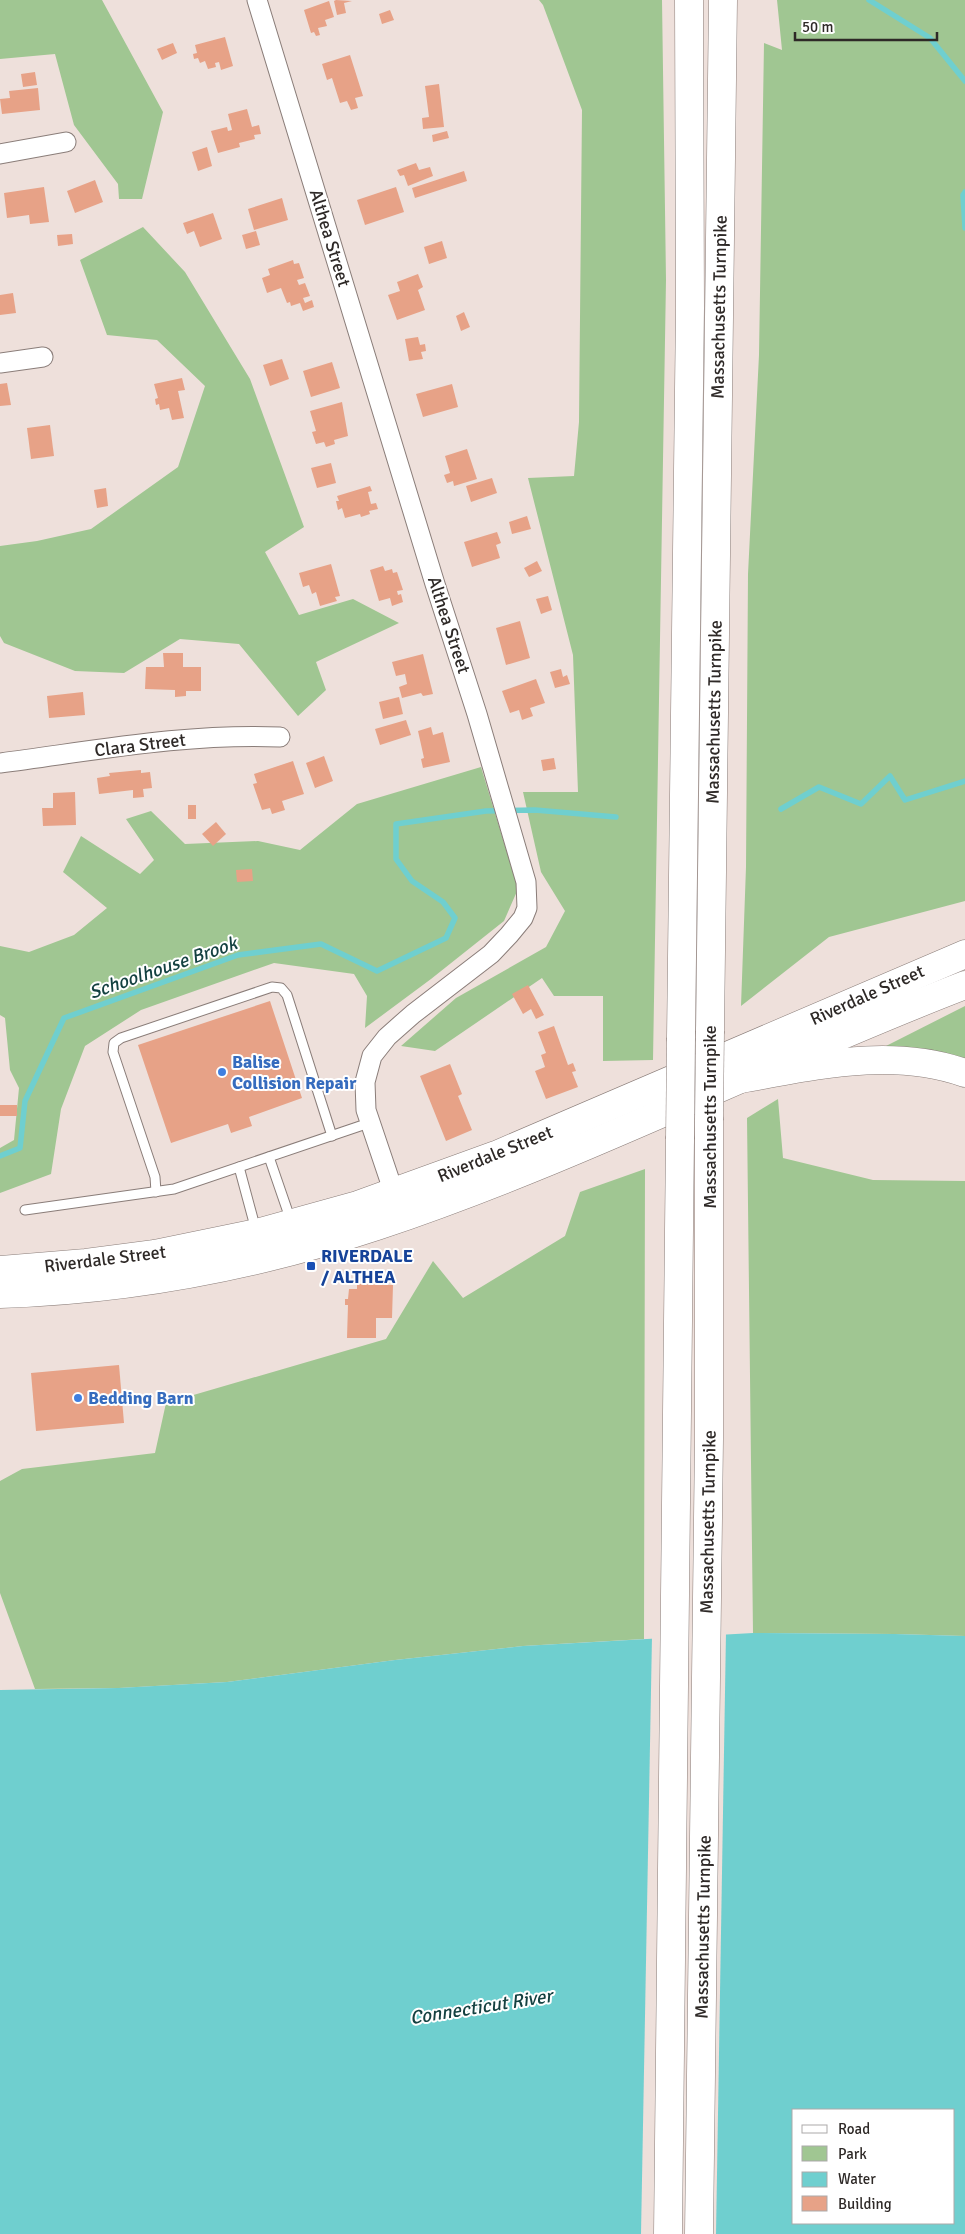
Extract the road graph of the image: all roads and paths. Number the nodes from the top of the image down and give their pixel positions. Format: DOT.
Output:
graph roads {
  1 [pos="257,0"];
  2 [pos="689,0"];
  3 [pos="723,0"];
  4 [pos="739,0"];
  5 [pos="722,67"];
  6 [pos="66,142"];
  7 [pos="0,154"];
  8 [pos="43,357"];
  9 [pos="0,363"];
  10 [pos="280,737"];
  11 [pos="0,764"];
  12 [pos="965,954"];
  13 [pos="965,985"];
  14 [pos="965,1073"];
  15 [pos="740,1079"];
  16 [pos="369,1123"];
  17 [pos="332,1136"];
  18 [pos="269,1157"];
  19 [pos="239,1167"];
  20 [pos="156,1192"];
  21 [pos="398,1205"];
  22 [pos="25,1210"];
  23 [pos="292,1224"];
  24 [pos="257,1233"];
  25 [pos="0,1270"];
  26 [pos="0,1294"];
  27 [pos="668,2234"];
  28 [pos="699,2234"];
  1 -- 16 [label="street, Althea Street"];
  2 -- 27 [label="main road, Massachusetts Turnpike, bridge"];
  3 -- 5 [label="main road, Massachusetts Turnpike"];
  4 -- 5 [label="main road"];
  5 -- 28 [label="main road, Massachusetts Turnpike, bridge"];
  6 -- 7 [label="street"];
  8 -- 9 [label="street"];
  10 -- 11 [label="street, Clara Street"];
  12 -- 21 [label="main road, Riverdale Street"];
  13 -- 15 [label="main road, Riverdale Street"];
  14 -- 15 [label="main road"];
  15 -- 21 [label="main road, Riverdale Street"];
  16 -- 17 [label="lane"];
  16 -- 21 [label="street, Althea Street"];
  17 -- 18 [label="lane"];
  17 -- 20 [label="lane"];
  18 -- 19 [label="lane"];
  18 -- 23 [label="lane"];
  19 -- 20 [label="lane"];
  19 -- 24 [label="lane"];
  20 -- 22 [label="lane"];
  21 -- 23 [label="main road, Riverdale Street"];
  21 -- 26 [label="main road, Riverdale Street"];
  23 -- 24 [label="main road, Riverdale Street"];
  24 -- 25 [label="main road, Riverdale Street"];
}
